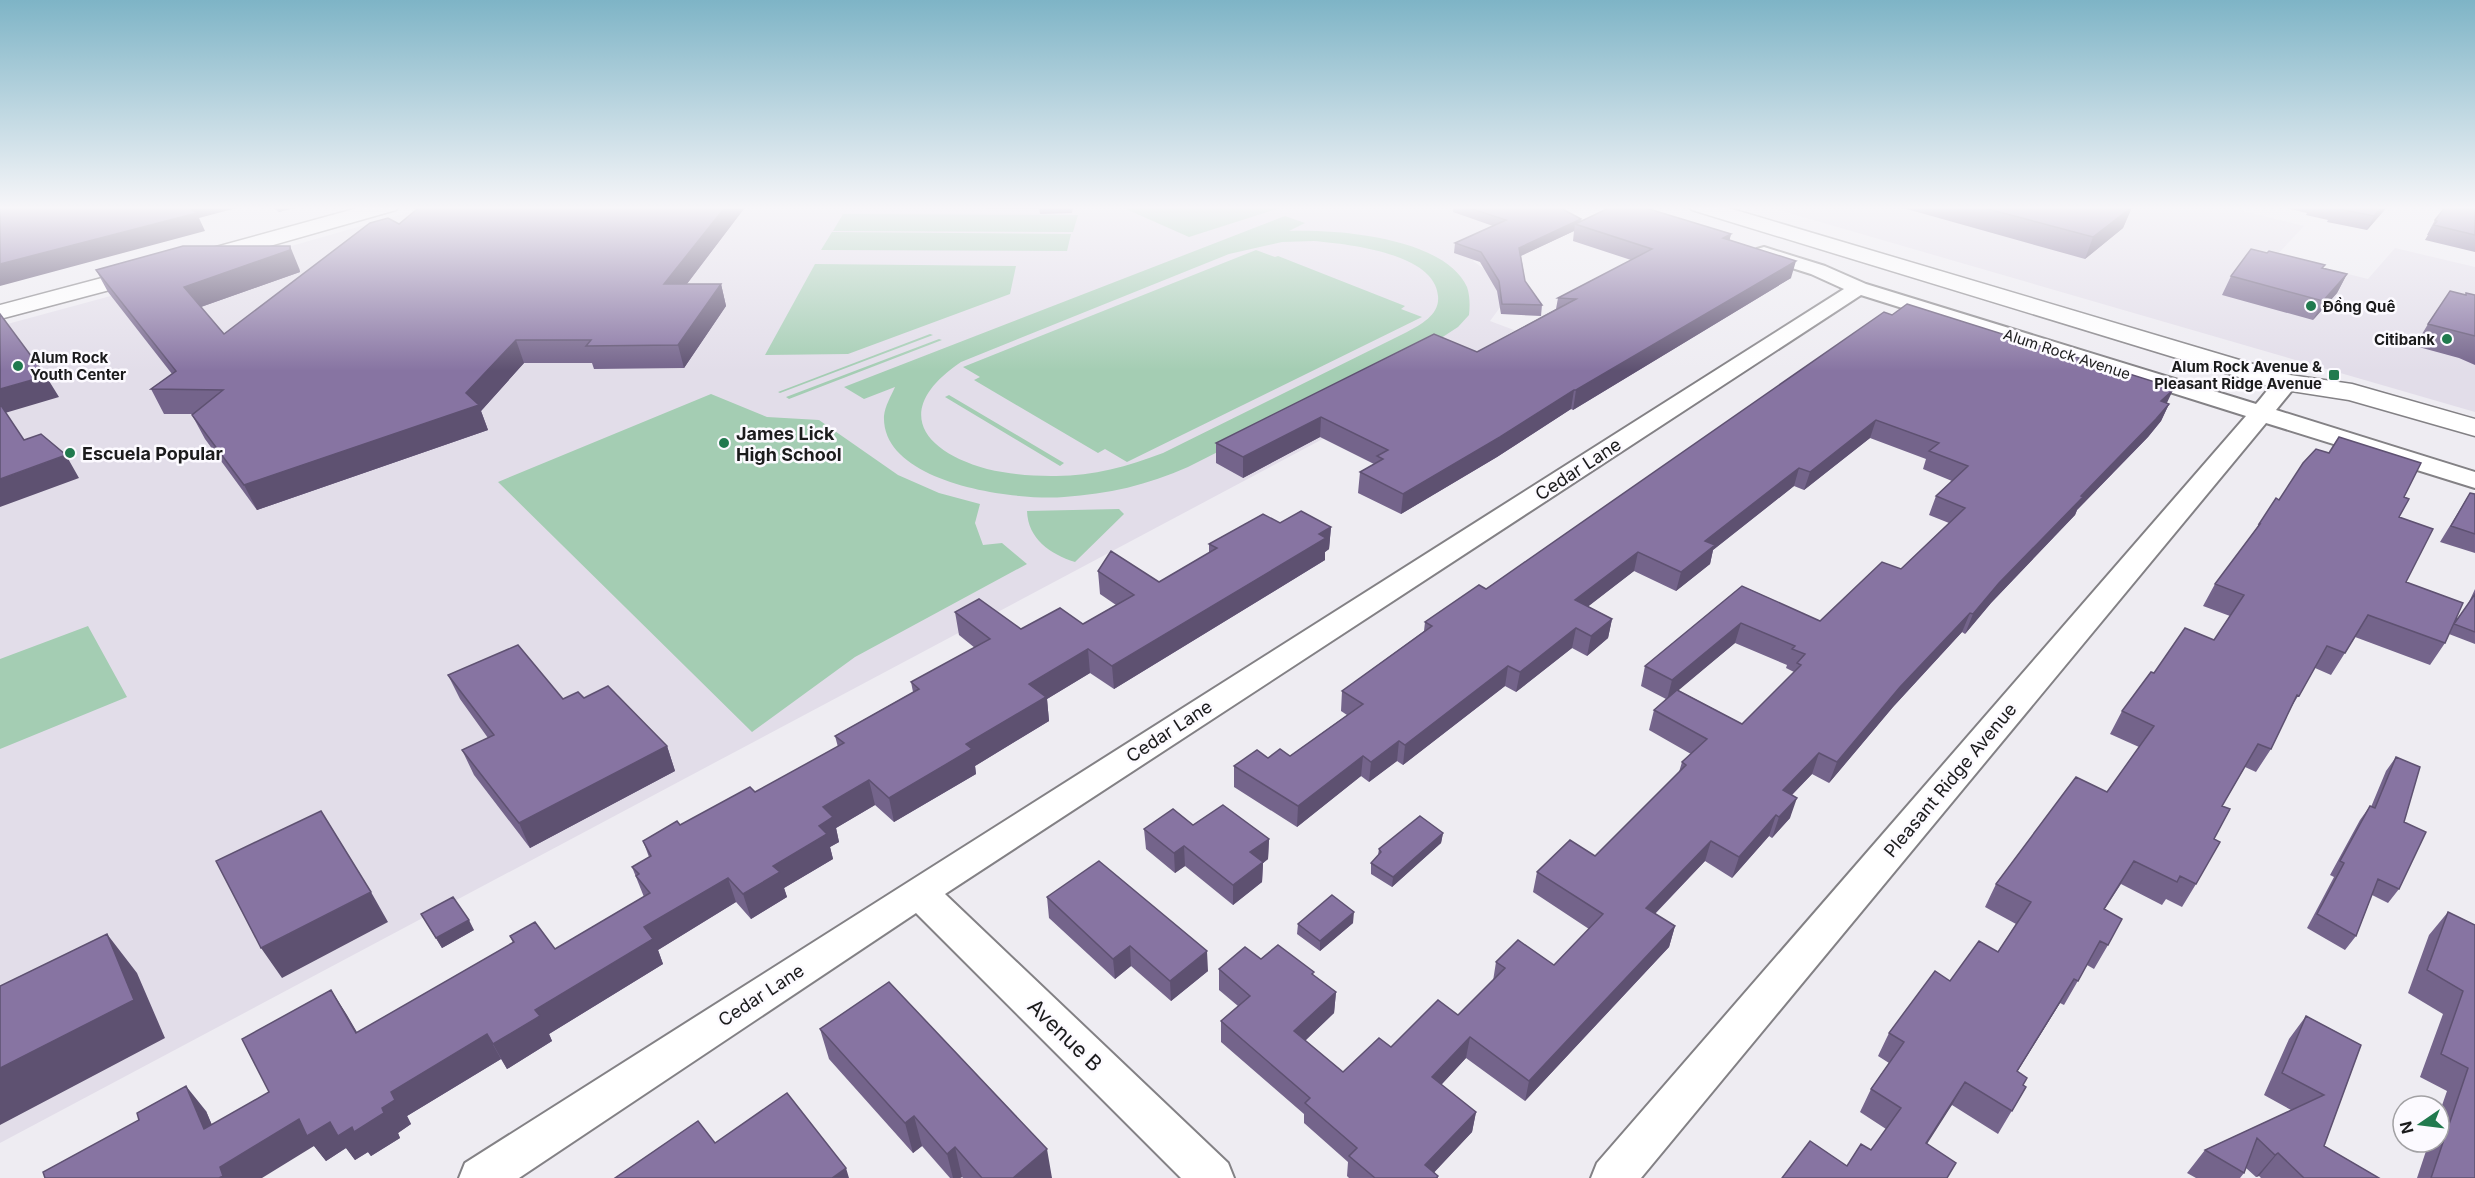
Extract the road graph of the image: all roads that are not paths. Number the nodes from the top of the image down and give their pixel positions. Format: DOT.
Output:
graph roads {
  1 [pos="190,261"];
  2 [pos="1789,261"];
  3 [pos="1882,261"];
  4 [pos="186,262"];
  5 [pos="164,268"];
  6 [pos="1859,288"];
  7 [pos="0,312"];
  8 [pos="2287,383"];
  9 [pos="2259,415"];
  10 [pos="2475,428"];
  11 [pos="2475,451"];
  12 [pos="2475,480"];
  13 [pos="919,892"];
  14 [pos="481,1178"];
  15 [pos="1212,1178"];
  16 [pos="1612,1178"];
  1 -- 4 [label="main road"];
  2 -- 6 [label="street, Alum Rock Avenue"];
  3 -- 8 [label="main road, Alum Rock Avenue"];
  5 -- 7 [label="main road"];
  6 -- 9 [label="street, Alum Rock Avenue"];
  6 -- 13 [label="street, Cedar Lane"];
  8 -- 9 [label="street, Pleasant Ridge Avenue"];
  8 -- 10 [label="main road, Alum Rock Avenue"];
  8 -- 11 [label="main road, Alum Rock Avenue"];
  9 -- 12 [label="street, Alum Rock Avenue"];
  9 -- 16 [label="street, Pleasant Ridge Avenue"];
  13 -- 14 [label="street, Cedar Lane"];
  13 -- 15 [label="street, Avenue B"];
}
